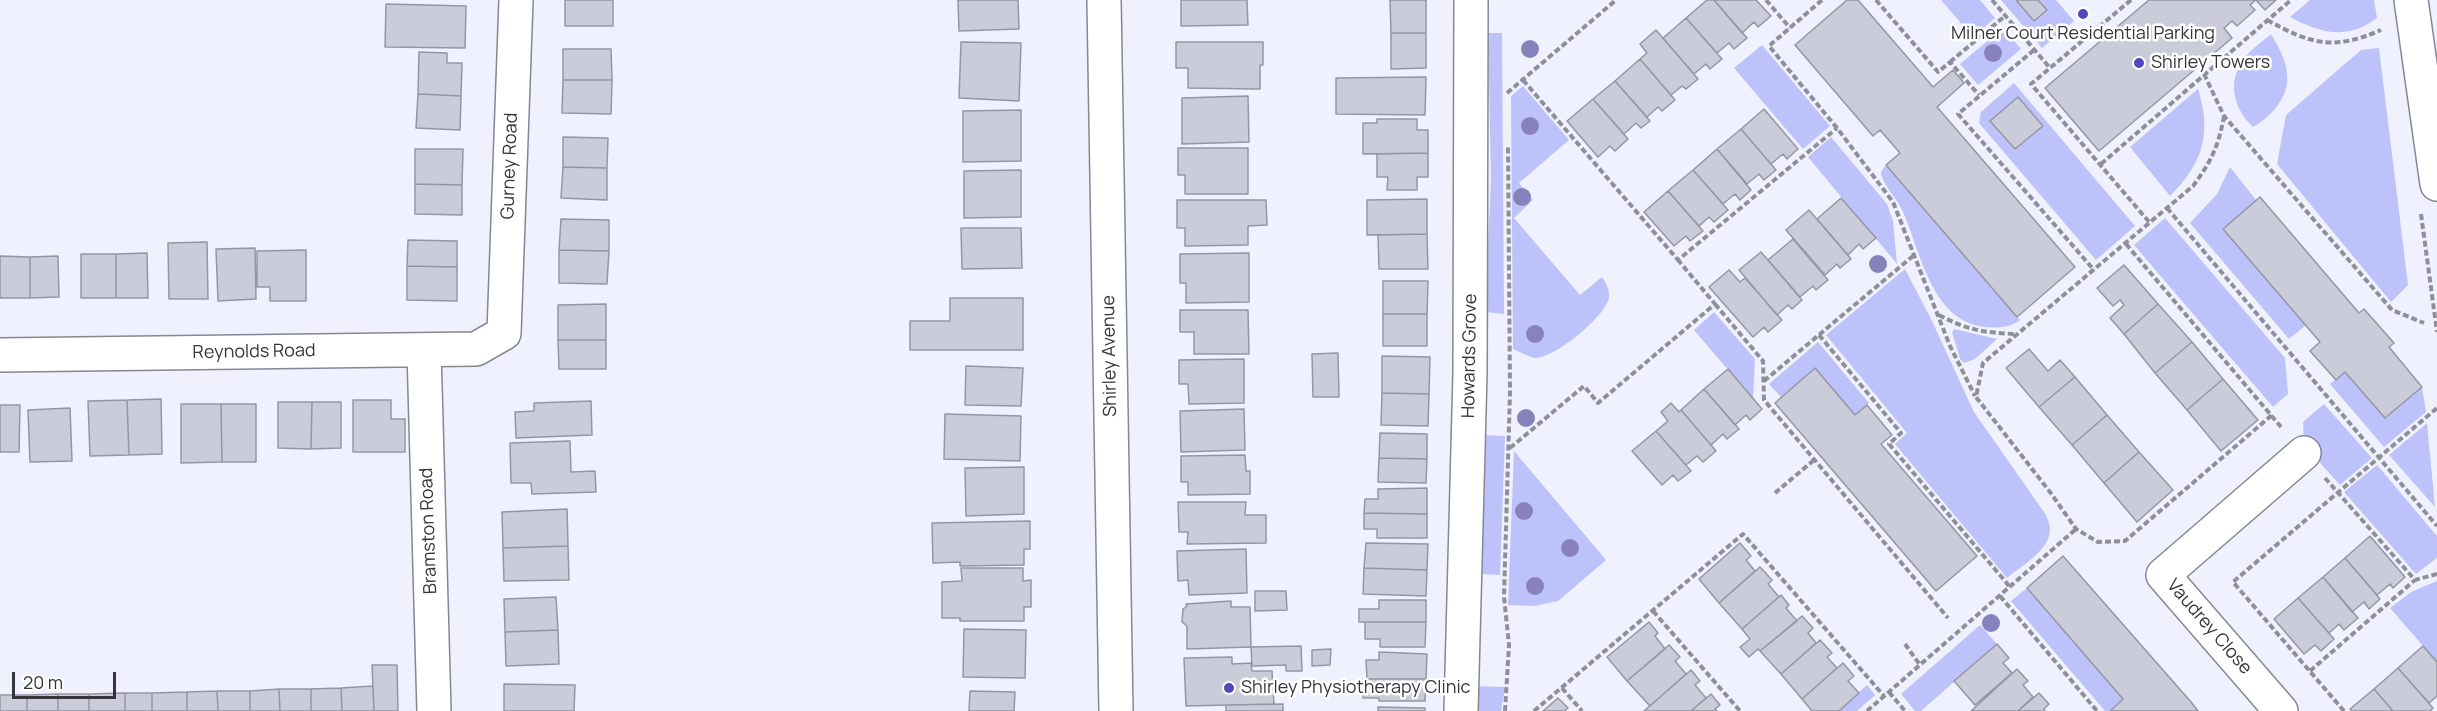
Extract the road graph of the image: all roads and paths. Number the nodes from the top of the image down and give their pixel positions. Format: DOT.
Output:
graph roads {
  1 [pos="516,0"];
  2 [pos="1104,0"];
  3 [pos="1471,0"];
  4 [pos="1616,0"];
  5 [pos="1766,0"];
  6 [pos="1822,0"];
  7 [pos="1876,0"];
  8 [pos="1992,0"];
  9 [pos="2131,0"];
  10 [pos="2291,0"];
  11 [pos="2411,0"];
  12 [pos="2006,16"];
  13 [pos="2267,20"];
  14 [pos="1790,28"];
  15 [pos="2384,29"];
  16 [pos="2034,50"];
  17 [pos="1950,62"];
  18 [pos="2050,69"];
  19 [pos="2204,74"];
  20 [pos="1523,80"];
  21 [pos="1506,82"];
  22 [pos="1507,93"];
  23 [pos="1979,95"];
  24 [pos="1507,104"];
  25 [pos="2224,116"];
  26 [pos="1837,128"];
  27 [pos="1508,138"];
  28 [pos="2101,164"];
  29 [pos="2437,184"];
  30 [pos="2167,208"];
  31 [pos="2150,223"];
  32 [pos="2126,244"];
  33 [pos="1913,256"];
  34 [pos="1678,260"];
  35 [pos="2094,270"];
  36 [pos="1715,304"];
  37 [pos="1939,315"];
  38 [pos="2424,323"];
  39 [pos="504,333"];
  40 [pos="2018,334"];
  41 [pos="1819,335"];
  42 [pos="424,350"];
  43 [pos="0,355"];
  44 [pos="1764,381"];
  45 [pos="1976,397"];
  46 [pos="2437,408"];
  47 [pos="2272,416"];
  48 [pos="1509,449"];
  49 [pos="2304,453"];
  50 [pos="2379,458"];
  51 [pos="1814,460"];
  52 [pos="2338,491"];
  53 [pos="1775,492"];
  54 [pos="2437,526"];
  55 [pos="2076,529"];
  56 [pos="2437,574"];
  57 [pos="2415,580"];
  58 [pos="2010,587"];
  59 [pos="2000,596"];
  60 [pos="1653,611"];
  61 [pos="1948,618"];
  62 [pos="1905,644"];
  63 [pos="1920,665"];
  64 [pos="2310,671"];
  65 [pos="1562,688"];
  66 [pos="1889,692"];
  67 [pos="1884,696"];
  68 [pos="434,711"];
  69 [pos="1116,711"];
  70 [pos="1461,711"];
  71 [pos="1505,711"];
  72 [pos="1534,711"];
  73 [pos="1582,711"];
  74 [pos="1740,711"];
  75 [pos="1867,711"];
  76 [pos="1905,711"];
  77 [pos="2097,711"];
  78 [pos="2281,711"];
  79 [pos="2344,711"];
  1 -- 39 [label="street, Gurney Road"];
  2 -- 69 [label="street, Shirley Avenue"];
  3 -- 70 [label="street, Howards Grove"];
  4 -- 20 [label="path"];
  5 -- 14 [label="path"];
  6 -- 14 [label="path"];
  7 -- 17 [label="path"];
  8 -- 12 [label="path"];
  9 -- 18 [label="path"];
  10 -- 13 [label="path"];
  11 -- 29 [label="street"];
  12 -- 16 [label="path"];
  12 -- 17 [label="path"];
  13 -- 15 [label="path"];
  13 -- 19 [label="path"];
  14 -- 26 [label="path"];
  16 -- 18 [label="path"];
  16 -- 23 [label="path"];
  17 -- 23 [label="path"];
  18 -- 28 [label="path"];
  19 -- 25 [label="path"];
  19 -- 28 [label="path"];
  20 -- 22 [label="path"];
  20 -- 34 [label="path"];
  21 -- 22 [label="path"];
  22 -- 24 [label="path"];
  23 -- 35 [label="path"];
  25 -- 30 [label="path"];
  25 -- 38 [label="path"];
  26 -- 33 [label="path"];
  26 -- 34 [label="path"];
  27 -- 48 [label="path"];
  28 -- 31 [label="path"];
  30 -- 31 [label="path"];
  30 -- 50 [label="path"];
  31 -- 32 [label="path"];
  32 -- 35 [label="path"];
  32 -- 47 [label="path"];
  33 -- 37 [label="path"];
  33 -- 41 [label="path"];
  34 -- 36 [label="path"];
  35 -- 40 [label="path"];
  36 -- 44 [label="path"];
  36 -- 48 [label="path"];
  37 -- 40 [label="path"];
  37 -- 45 [label="path"];
  39 -- 42 [label="street, Reynolds Road"];
  40 -- 45 [label="path"];
  41 -- 44 [label="path"];
  41 -- 58 [label="path"];
  42 -- 43 [label="street, Reynolds Road"];
  42 -- 68 [label="street, Bramston Road"];
  44 -- 51 [label="path"];
  45 -- 55 [label="path"];
  46 -- 50 [label="path"];
  47 -- 49 [label="path"];
  47 -- 55 [label="path"];
  48 -- 71 [label="path"];
  49 -- 52 [label="path"];
  49 -- 78 [label="street, Vaudrey Close"];
  50 -- 52 [label="path"];
  50 -- 54 [label="path"];
  51 -- 53 [label="path"];
  51 -- 61 [label="path"];
  52 -- 57 [label="path"];
  52 -- 64 [label="path"];
  55 -- 58 [label="path"];
  56 -- 57 [label="path"];
  57 -- 64 [label="path"];
  58 -- 59 [label="path"];
  59 -- 63 [label="path"];
  59 -- 77 [label="path"];
  60 -- 65 [label="path"];
  60 -- 67 [label="path"];
  60 -- 74 [label="path"];
  62 -- 63 [label="path"];
  63 -- 66 [label="path"];
  64 -- 79 [label="path"];
  65 -- 72 [label="path"];
  65 -- 73 [label="path"];
  66 -- 67 [label="path"];
  66 -- 76 [label="path"];
  67 -- 75 [label="path"];
}
